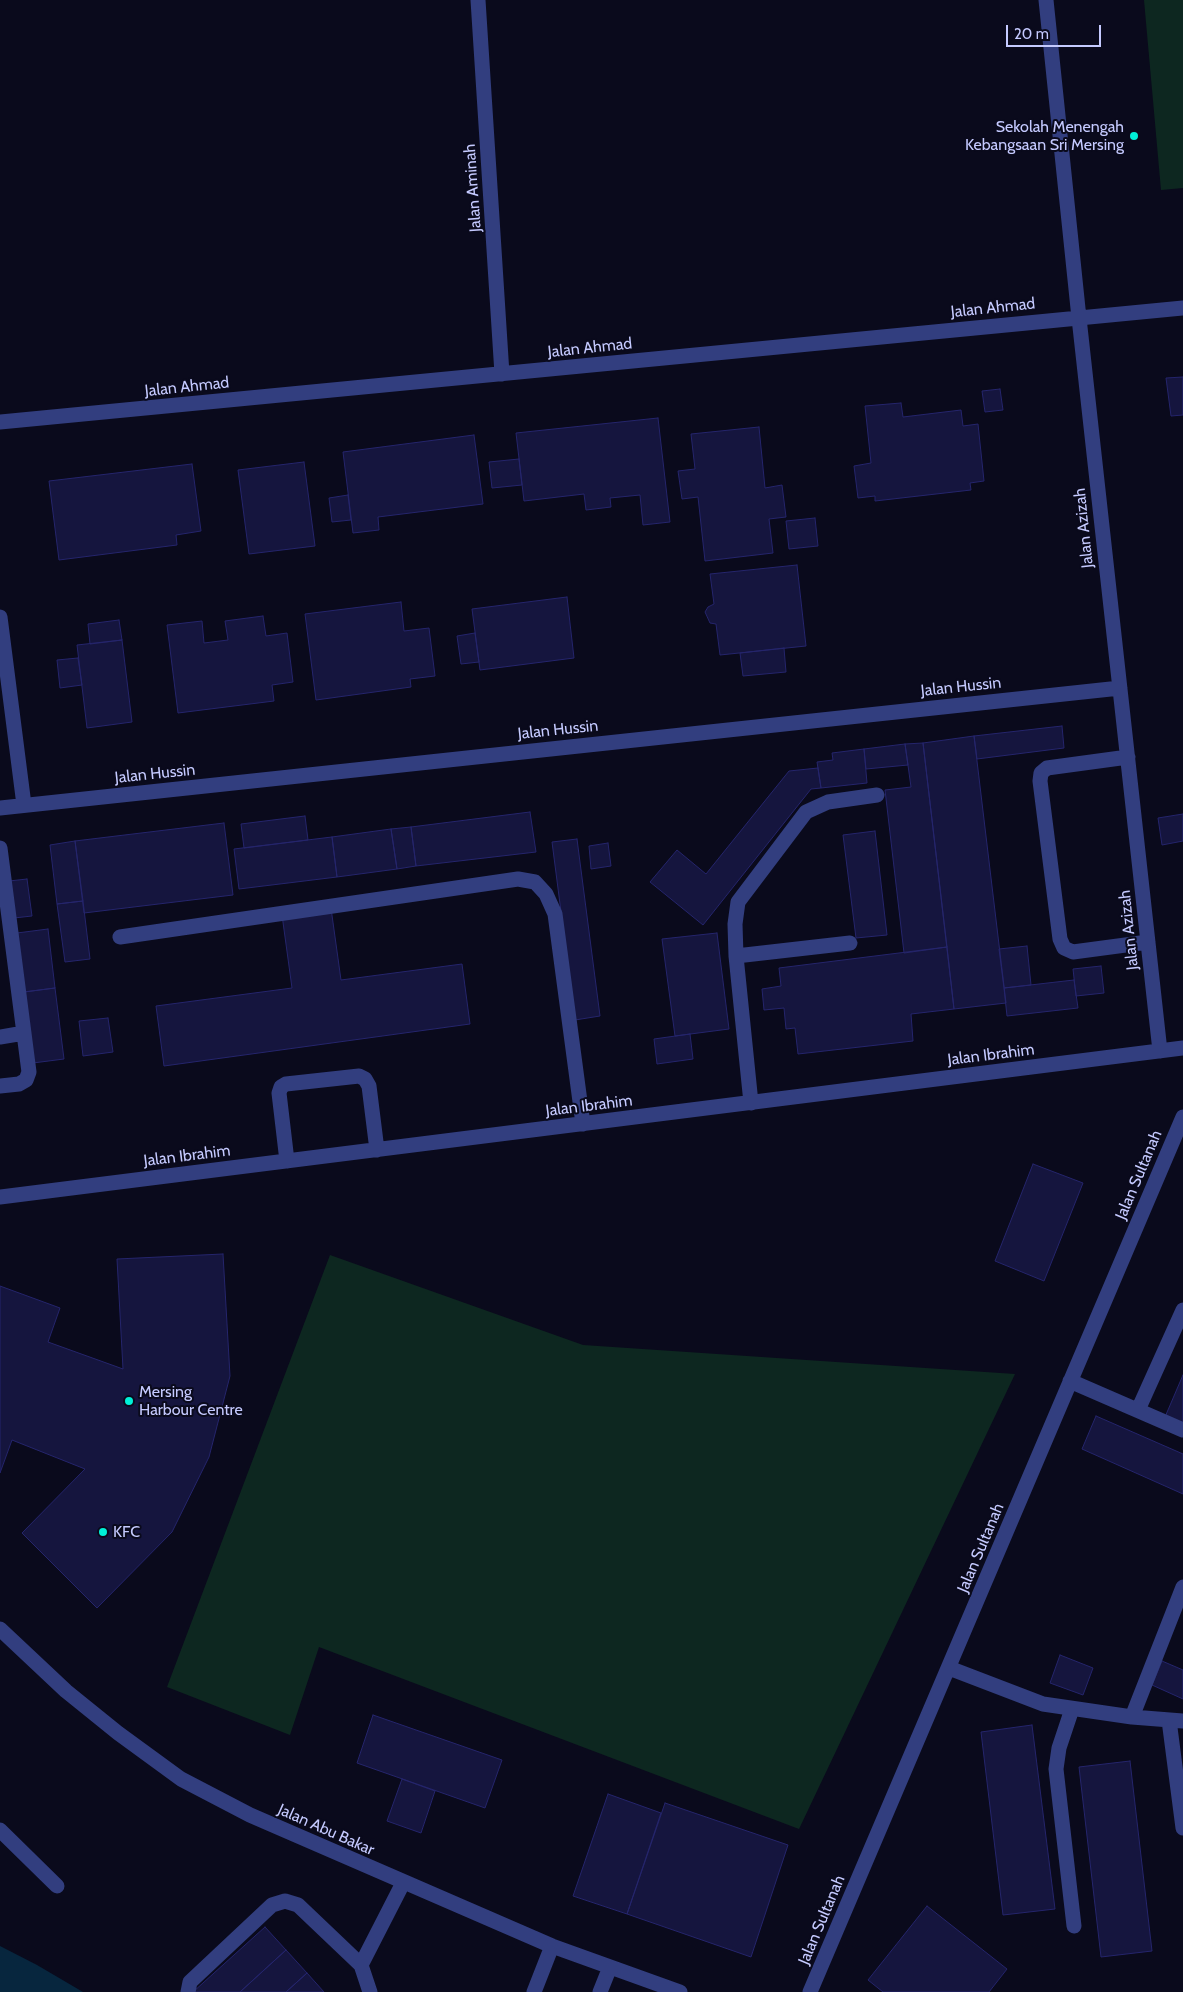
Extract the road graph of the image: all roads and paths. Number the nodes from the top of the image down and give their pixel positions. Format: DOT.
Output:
graph roads {
  1 [pos="478,0"];
  2 [pos="1046,0"];
  3 [pos="1183,308"];
  4 [pos="1079,318"];
  5 [pos="502,374"];
  6 [pos="0,422"];
  7 [pos="0,617"];
  8 [pos="1120,688"];
  9 [pos="1128,757"];
  10 [pos="877,795"];
  11 [pos="24,805"];
  12 [pos="0,808"];
  13 [pos="0,848"];
  14 [pos="120,937"];
  15 [pos="1148,942"];
  16 [pos="850,943"];
  17 [pos="736,956"];
  18 [pos="24,1033"];
  19 [pos="0,1037"];
  20 [pos="1183,1048"];
  21 [pos="1160,1051"];
  22 [pos="0,1086"];
  23 [pos="751,1103"];
  24 [pos="1183,1117"];
  25 [pos="583,1124"];
  26 [pos="377,1150"];
  27 [pos="287,1161"];
  28 [pos="0,1197"];
  29 [pos="1183,1310"];
  30 [pos="1070,1381"];
  31 [pos="1138,1410"];
  32 [pos="1183,1430"];
  33 [pos="1183,1587"];
  34 [pos="0,1629"];
  35 [pos="949,1668"];
  36 [pos="1072,1709"];
  37 [pos="1132,1717"];
  38 [pos="1176,1720"];
  39 [pos="1183,1828"];
  40 [pos="3,1839"];
  41 [pos="403,1883"];
  42 [pos="57,1886"];
  43 [pos="1074,1926"];
  44 [pos="552,1946"];
  45 [pos="361,1965"];
  46 [pos="610,1967"];
  47 [pos="651,1987"];
  48 [pos="188,1992"];
  49 [pos="370,1992"];
  50 [pos="534,1992"];
  51 [pos="600,1992"];
  52 [pos="680,1992"];
  53 [pos="810,1992"];
  1 -- 5 [label="street, Jalan Aminah"];
  2 -- 4 [label="street, Jalan Azizah"];
  3 -- 4 [label="street, Jalan Ahmad"];
  4 -- 5 [label="street, Jalan Ahmad"];
  4 -- 8 [label="street, Jalan Azizah"];
  5 -- 6 [label="street, Jalan Ahmad"];
  7 -- 11 [label="street"];
  8 -- 9 [label="street, Jalan Azizah"];
  8 -- 11 [label="street, Jalan Hussin"];
  9 -- 15 [label="street, Jalan Azizah"];
  9 -- 15 [label="street"];
  10 -- 17 [label="street"];
  11 -- 12 [label="street, Jalan Hussin"];
  13 -- 18 [label="street"];
  14 -- 25 [label="street"];
  15 -- 21 [label="street, Jalan Azizah"];
  16 -- 17 [label="street"];
  17 -- 23 [label="street"];
  18 -- 19 [label="street"];
  18 -- 22 [label="street"];
  20 -- 21 [label="street, Jalan Ibrahim"];
  21 -- 23 [label="street, Jalan Ibrahim"];
  23 -- 25 [label="street, Jalan Ibrahim"];
  24 -- 30 [label="street, Jalan Sultanah"];
  25 -- 26 [label="street, Jalan Ibrahim"];
  26 -- 27 [label="street, Jalan Ibrahim"];
  26 -- 27 [label="street"];
  27 -- 28 [label="street, Jalan Ibrahim"];
  29 -- 31 [label="street"];
  30 -- 31 [label="street"];
  30 -- 35 [label="street, Jalan Sultanah"];
  31 -- 32 [label="street"];
  33 -- 37 [label="street"];
  34 -- 41 [label="street, Jalan Abu Bakar"];
  35 -- 36 [label="street"];
  35 -- 53 [label="street, Jalan Sultanah"];
  36 -- 37 [label="street"];
  36 -- 43 [label="street"];
  37 -- 38 [label="street"];
  38 -- 39 [label="street"];
  40 -- 42 [label="street"];
  41 -- 44 [label="street, Jalan Abu Bakar"];
  41 -- 45 [label="street"];
  44 -- 46 [label="street, Jalan Abu Bakar"];
  44 -- 50 [label="street"];
  45 -- 48 [label="street"];
  45 -- 49 [label="street"];
  46 -- 47 [label="street, Jalan Abu Bakar"];
  46 -- 51 [label="street"];
  47 -- 52 [label="street, Jalan Abu Bakar"];
}
